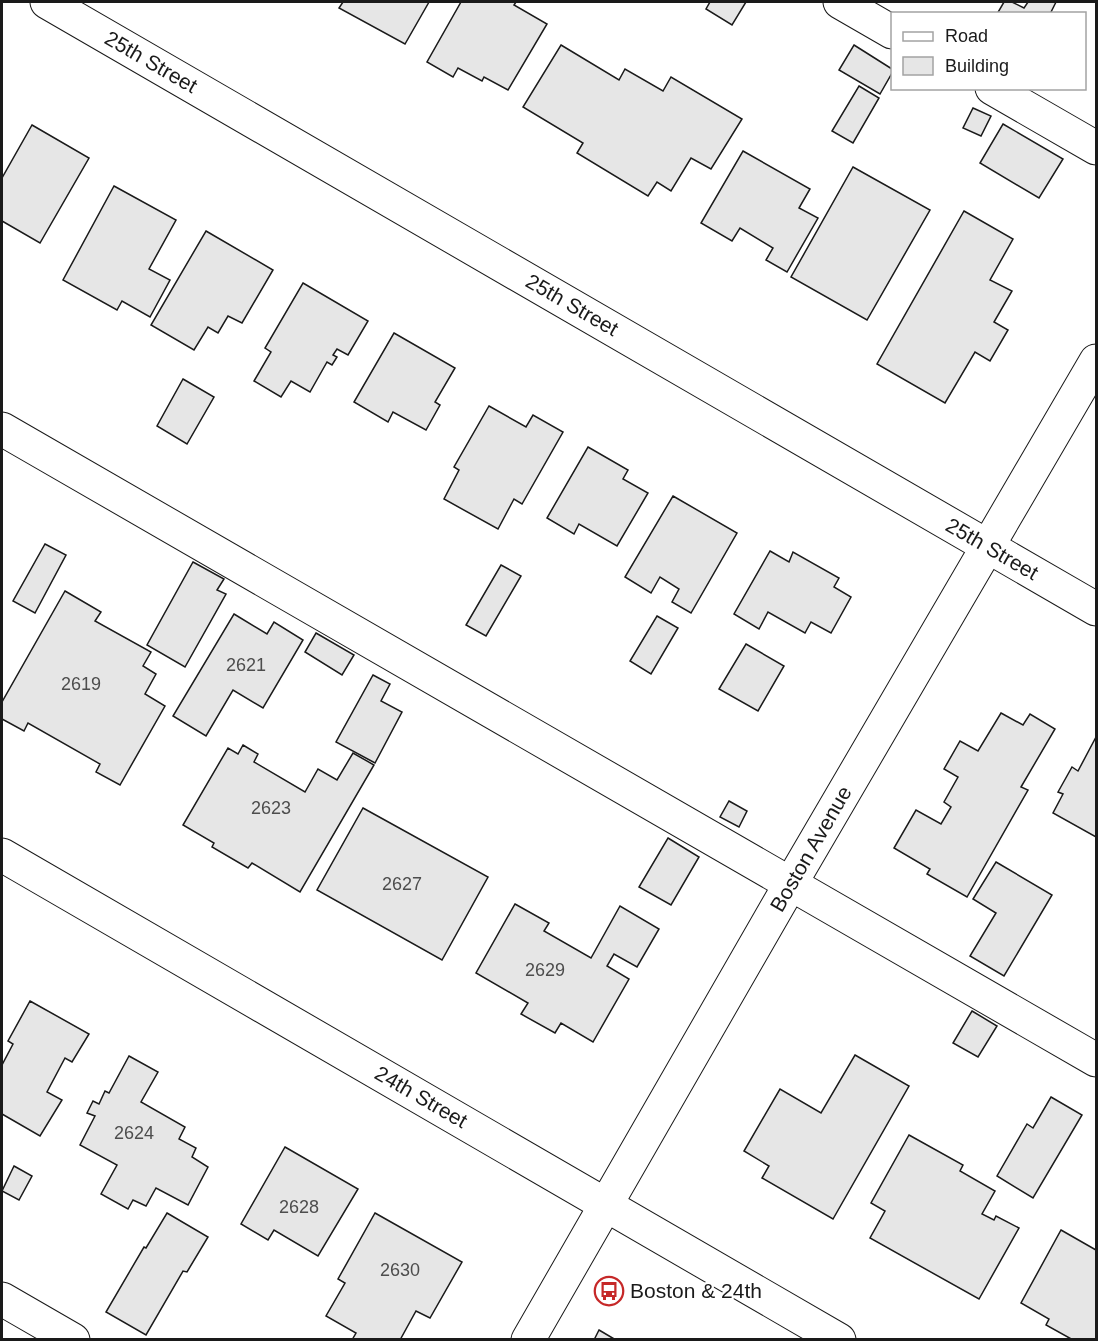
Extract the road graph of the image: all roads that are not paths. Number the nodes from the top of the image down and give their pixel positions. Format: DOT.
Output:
graph roads {
  1 [pos="47,2"];
  2 [pos="840,2"];
  3 [pos="891,31"];
  4 [pos="995,90"];
  5 [pos="1096,148"];
  6 [pos="1096,361"];
  7 [pos="2,429"];
  8 [pos="987,545"];
  9 [pos="1096,609"];
  10 [pos="2,855"];
  11 [pos="791,883"];
  12 [pos="1096,1060"];
  13 [pos="606,1204"];
  14 [pos="2,1299"];
  15 [pos="73,1340"];
  16 [pos="528,1340"];
  17 [pos="839,1340"];
  1 -- 8 [label="street, 25th Street"];
  2 -- 3 [label="street"];
  4 -- 5 [label="street"];
  6 -- 8 [label="street, Boston Avenue"];
  7 -- 11 [label="street"];
  8 -- 9 [label="street, 25th Street"];
  8 -- 11 [label="street, Boston Avenue"];
  10 -- 13 [label="street, 24th Street"];
  11 -- 12 [label="street"];
  11 -- 13 [label="street, Boston Avenue"];
  13 -- 16 [label="street, Boston Avenue"];
  13 -- 17 [label="street, 24th Street"];
  14 -- 15 [label="street"];
}
